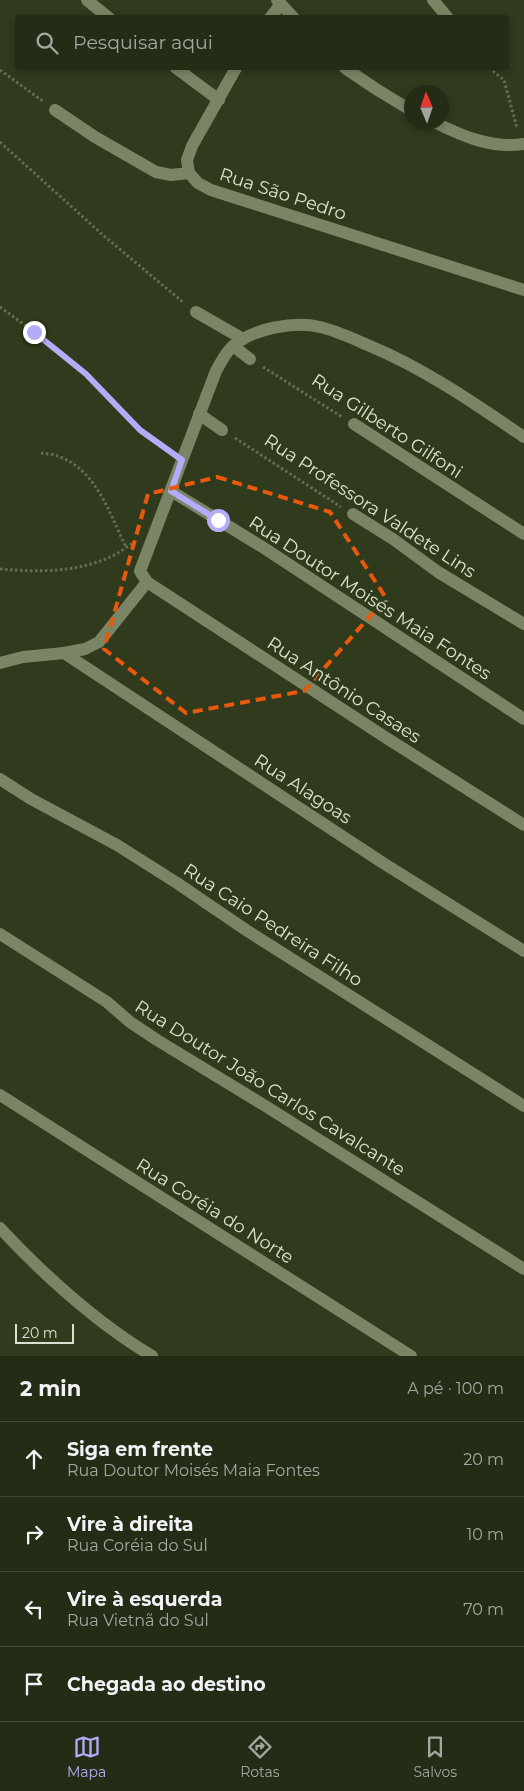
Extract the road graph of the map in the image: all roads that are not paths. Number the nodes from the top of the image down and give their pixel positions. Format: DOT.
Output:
graph roads {
  1 [pos="87,0"];
  2 [pos="433,0"];
  3 [pos="279,2"];
  4 [pos="105,15"];
  5 [pos="272,15"];
  6 [pos="291,15"];
  7 [pos="446,15"];
  8 [pos="179,70"];
  9 [pos="235,70"];
  10 [pos="348,70"];
  11 [pos="219,100"];
  12 [pos="404,106"];
  13 [pos="55,110"];
  14 [pos="449,130"];
  15 [pos="522,139"];
  16 [pos="188,173"];
  17 [pos="524,290"];
  18 [pos="196,312"];
  19 [pos="238,343"];
  20 [pos="250,358"];
  21 [pos="199,414"];
  22 [pos="354,424"];
  23 [pos="222,430"];
  24 [pos="524,437"];
  25 [pos="171,491"];
  26 [pos="353,514"];
  27 [pos="524,534"];
  28 [pos="147,582"];
  29 [pos="524,624"];
  30 [pos="64,653"];
  31 [pos="0,663"];
  32 [pos="524,718"];
  33 [pos="0,780"];
  34 [pos="524,826"];
  35 [pos="0,934"];
  36 [pos="524,951"];
  37 [pos="0,1095"];
  38 [pos="524,1106"];
  39 [pos="0,1228"];
  40 [pos="524,1269"];
  41 [pos="152,1356"];
  42 [pos="412,1356"];
  1 -- 4 [label="street"];
  2 -- 7 [label="street"];
  3 -- 5 [label="street"];
  3 -- 6 [label="street"];
  8 -- 11 [label="street"];
  9 -- 11 [label="street"];
  10 -- 12 [label="street"];
  11 -- 16 [label="street"];
  13 -- 16 [label="street"];
  14 -- 15 [label="street"];
  16 -- 17 [label="street, Rua São Pedro"];
  18 -- 19 [label="street"];
  19 -- 20 [label="street"];
  19 -- 21 [label="street"];
  19 -- 24 [label="street"];
  21 -- 23 [label="street"];
  21 -- 25 [label="street"];
  22 -- 27 [label="street, Rua Gilberto Gilfoni"];
  25 -- 28 [label="street"];
  25 -- 32 [label="street, Rua Doutor Moisés Maia Fontes"];
  26 -- 29 [label="street, Rua Professora Valdete Lins"];
  28 -- 30 [label="street"];
  28 -- 34 [label="street, Rua Antônio Casaes"];
  30 -- 31 [label="street"];
  30 -- 36 [label="street, Rua Alagoas"];
  33 -- 38 [label="street, Rua Caio Pedreira Filho"];
  35 -- 40 [label="street, Rua Doutor João Carlos Cavalcante"];
  37 -- 42 [label="street, Rua Coréia do Norte"];
  39 -- 41 [label="street"];
}
